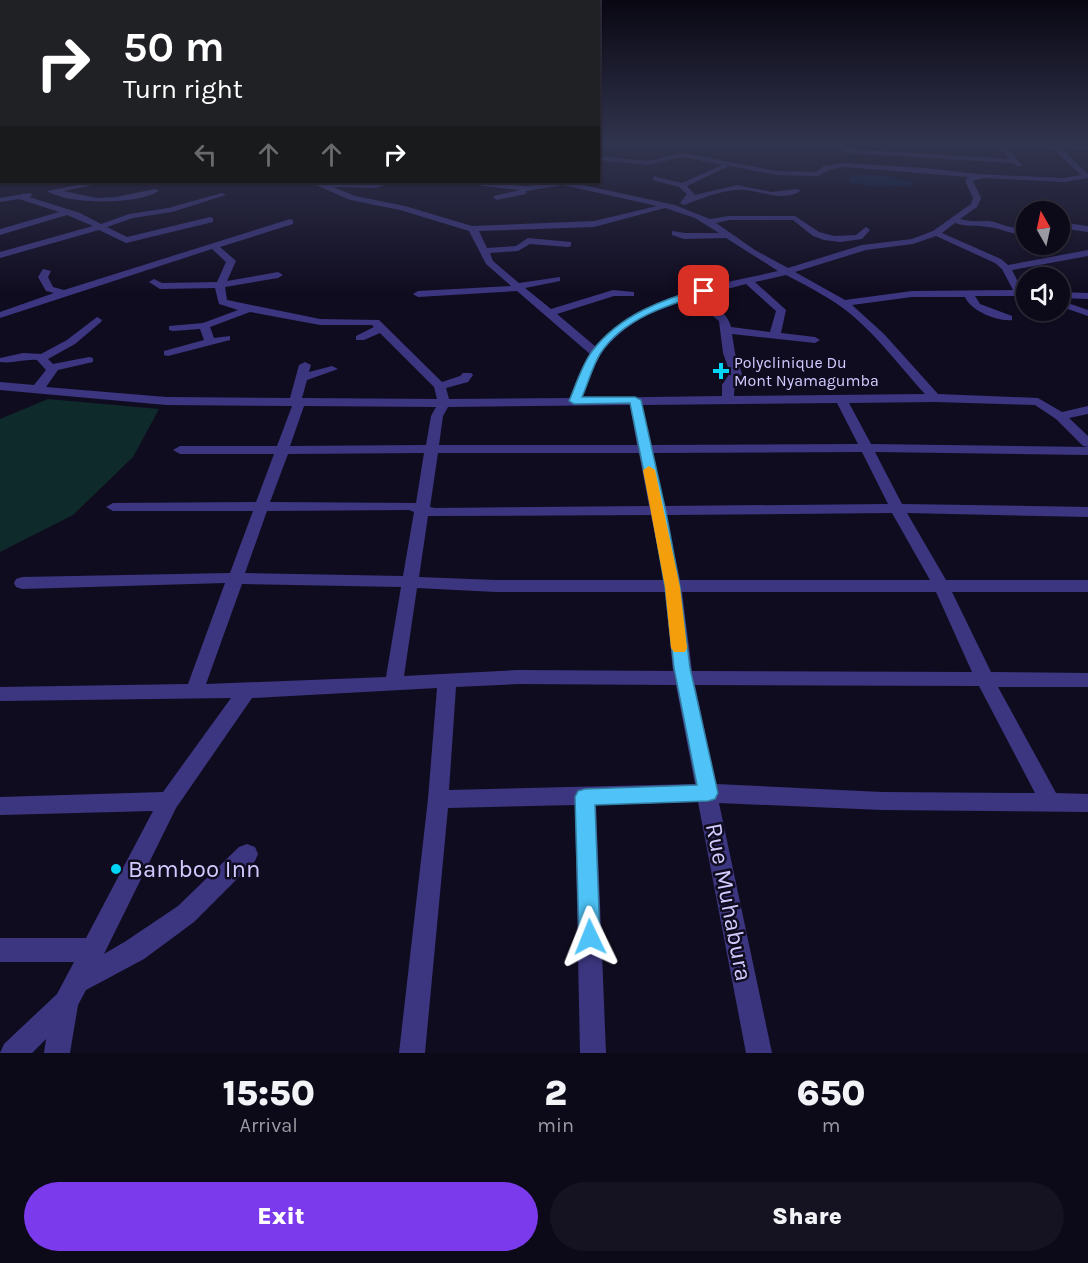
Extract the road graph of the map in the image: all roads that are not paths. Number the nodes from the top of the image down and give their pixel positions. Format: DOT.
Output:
graph roads {
  1 [pos="35,194"];
  2 [pos="67,194"];
  3 [pos="140,194"];
  4 [pos="343,194"];
  5 [pos="519,194"];
  6 [pos="603,194"];
  7 [pos="691,194"];
  8 [pos="707,194"];
  9 [pos="975,194"];
  10 [pos="222,195"];
  11 [pos="20,197"];
  12 [pos="497,198"];
  13 [pos="690,199"];
  14 [pos="0,200"];
  15 [pos="671,207"];
  16 [pos="67,212"];
  17 [pos="210,220"];
  18 [pos="954,220"];
  19 [pos="711,221"];
  20 [pos="290,222"];
  21 [pos="101,226"];
  22 [pos="1070,227"];
  23 [pos="472,229"];
  24 [pos="1088,229"];
  25 [pos="866,230"];
  26 [pos="1016,231"];
  27 [pos="0,232"];
  28 [pos="675,233"];
  29 [pos="936,233"];
  30 [pos="729,235"];
  31 [pos="847,240"];
  32 [pos="568,244"];
  33 [pos="212,245"];
  34 [pos="865,247"];
  35 [pos="483,251"];
  36 [pos="1088,253"];
  37 [pos="0,255"];
  38 [pos="1006,268"];
  39 [pos="46,272"];
  40 [pos="786,272"];
  41 [pos="278,275"];
  42 [pos="557,279"];
  43 [pos="154,282"];
  44 [pos="749,282"];
  45 [pos="1016,283"];
  46 [pos="219,285"];
  47 [pos="519,287"];
  48 [pos="63,293"];
  49 [pos="1016,293"];
  50 [pos="418,294"];
  51 [pos="630,294"];
  52 [pos="969,295"];
  53 [pos="1070,295"];
  54 [pos="1088,296"];
  55 [pos="677,298"];
  56 [pos="843,303"];
  57 [pos="1070,307"];
  58 [pos="247,310"];
  59 [pos="550,313"];
  60 [pos="1088,313"];
  61 [pos="0,315"];
  62 [pos="1008,318"];
  63 [pos="97,320"];
  64 [pos="204,326"];
  65 [pos="173,328"];
  66 [pos="381,328"];
  67 [pos="726,330"];
  68 [pos="775,336"];
  69 [pos="226,338"];
  70 [pos="360,338"];
  71 [pos="815,340"];
  72 [pos="210,341"];
  73 [pos="168,353"];
  74 [pos="596,353"];
  75 [pos="42,357"];
  76 [pos="3,360"];
  77 [pos="89,360"];
  78 [pos="305,365"];
  79 [pos="52,368"];
  80 [pos="332,369"];
  81 [pos="467,375"];
  82 [pos="302,378"];
  83 [pos="0,386"];
  84 [pos="440,386"];
  85 [pos="37,390"];
  86 [pos="935,398"];
  87 [pos="841,399"];
  88 [pos="635,400"];
  89 [pos="729,400"];
  90 [pos="298,401"];
  91 [pos="574,401"];
  92 [pos="1038,402"];
  93 [pos="444,404"];
  94 [pos="1088,405"];
  95 [pos="1088,410"];
  96 [pos="1060,416"];
  97 [pos="1072,427"];
  98 [pos="1088,428"];
  99 [pos="1088,443"];
  100 [pos="867,448"];
  101 [pos="180,450"];
  102 [pos="282,450"];
  103 [pos="645,450"];
  104 [pos="432,451"];
  105 [pos="1088,451"];
  106 [pos="113,507"];
  107 [pos="260,507"];
  108 [pos="897,508"];
  109 [pos="422,510"];
  110 [pos="659,512"];
  111 [pos="1088,512"];
  112 [pos="236,580"];
  113 [pos="410,582"];
  114 [pos="22,583"];
  115 [pos="1088,586"];
  116 [pos="673,587"];
  117 [pos="942,587"];
  118 [pos="985,679"];
  119 [pos="684,680"];
  120 [pos="1088,680"];
  121 [pos="447,682"];
  122 [pos="394,683"];
  123 [pos="247,691"];
  124 [pos="194,692"];
  125 [pos="0,694"];
  126 [pos="708,793"];
  127 [pos="585,797"];
  128 [pos="438,799"];
  129 [pos="169,801"];
  130 [pos="1088,803"];
  131 [pos="1051,804"];
  132 [pos="0,806"];
  133 [pos="247,854"];
  134 [pos="0,950"];
  135 [pos="92,950"];
  136 [pos="71,993"];
  137 [pos="13,1053"];
  138 [pos="57,1053"];
  139 [pos="412,1053"];
  140 [pos="593,1053"];
  141 [pos="759,1053"];
  1 -- 11 [label="street"];
  2 -- 3 [label="street"];
  4 -- 23 [label="street"];
  5 -- 12 [label="street"];
  6 -- 15 [label="street"];
  7 -- 13 [label="street"];
  8 -- 13 [label="street"];
  9 -- 18 [label="street"];
  10 -- 21 [label="street"];
  11 -- 14 [label="street"];
  11 -- 16 [label="street"];
  13 -- 15 [label="street"];
  15 -- 19 [label="street"];
  15 -- 23 [label="street"];
  16 -- 21 [label="street"];
  16 -- 27 [label="street"];
  17 -- 21 [label="street"];
  18 -- 26 [label="street"];
  18 -- 29 [label="street"];
  19 -- 30 [label="street"];
  19 -- 31 [label="street"];
  20 -- 33 [label="street"];
  21 -- 37 [label="street"];
  22 -- 24 [label="street"];
  23 -- 35 [label="street"];
  25 -- 31 [label="street"];
  28 -- 30 [label="street"];
  29 -- 34 [label="street"];
  29 -- 38 [label="street"];
  30 -- 40 [label="street"];
  31 -- 34 [label="street"];
  32 -- 35 [label="street"];
  33 -- 46 [label="street"];
  33 -- 48 [label="street"];
  34 -- 40 [label="street"];
  35 -- 47 [label="street"];
  36 -- 38 [label="street"];
  38 -- 45 [label="street"];
  39 -- 48 [label="street"];
  40 -- 44 [label="street"];
  40 -- 56 [label="street"];
  41 -- 46 [label="street"];
  42 -- 47 [label="street"];
  43 -- 46 [label="street"];
  44 -- 55 [label="street"];
  44 -- 68 [label="street"];
  46 -- 58 [label="street"];
  47 -- 50 [label="street"];
  47 -- 59 [label="street"];
  48 -- 61 [label="street"];
  49 -- 52 [label="street"];
  51 -- 59 [label="street"];
  52 -- 56 [label="street"];
  52 -- 62 [label="street"];
  53 -- 54 [label="street"];
  55 -- 67 [label="street"];
  55 -- 74 [label="street"];
  56 -- 86 [label="street"];
  57 -- 60 [label="street"];
  58 -- 64 [label="street"];
  58 -- 66 [label="street"];
  59 -- 74 [label="street"];
  63 -- 75 [label="street"];
  64 -- 65 [label="street"];
  64 -- 72 [label="street"];
  66 -- 70 [label="street"];
  66 -- 84 [label="street"];
  67 -- 68 [label="street"];
  67 -- 89 [label="street"];
  68 -- 71 [label="street"];
  69 -- 72 [label="street"];
  72 -- 73 [label="street"];
  74 -- 91 [label="street"];
  75 -- 76 [label="street"];
  75 -- 79 [label="street"];
  77 -- 79 [label="street"];
  78 -- 82 [label="street"];
  79 -- 85 [label="street"];
  80 -- 82 [label="street"];
  81 -- 84 [label="street"];
  82 -- 90 [label="street"];
  83 -- 85 [label="street"];
  84 -- 93 [label="street"];
  85 -- 90 [label="street"];
  86 -- 87 [label="street"];
  86 -- 92 [label="street"];
  87 -- 89 [label="street"];
  87 -- 100 [label="street"];
  88 -- 89 [label="street"];
  88 -- 91 [label="street"];
  88 -- 103 [label="street, Rue Muhabura"];
  90 -- 93 [label="street"];
  90 -- 102 [label="street"];
  91 -- 93 [label="street"];
  92 -- 94 [label="street"];
  92 -- 96 [label="street"];
  93 -- 104 [label="street"];
  95 -- 96 [label="street"];
  96 -- 97 [label="street"];
  97 -- 98 [label="street"];
  97 -- 99 [label="street"];
  100 -- 103 [label="street"];
  100 -- 105 [label="street"];
  100 -- 108 [label="street"];
  101 -- 102 [label="street"];
  102 -- 104 [label="street"];
  102 -- 107 [label="street"];
  103 -- 104 [label="street"];
  103 -- 110 [label="street, Rue Muhabura"];
  104 -- 109 [label="street"];
  106 -- 107 [label="street"];
  107 -- 109 [label="street"];
  107 -- 112 [label="street"];
  108 -- 110 [label="street"];
  108 -- 111 [label="street"];
  108 -- 117 [label="street"];
  109 -- 110 [label="street"];
  109 -- 113 [label="street"];
  110 -- 116 [label="street, Rue Muhabura"];
  112 -- 113 [label="street"];
  112 -- 114 [label="street"];
  112 -- 124 [label="street"];
  113 -- 116 [label="street"];
  113 -- 122 [label="street"];
  115 -- 117 [label="street"];
  116 -- 117 [label="street"];
  116 -- 119 [label="street, Rue Muhabura"];
  117 -- 118 [label="street"];
  118 -- 119 [label="street"];
  118 -- 120 [label="street"];
  118 -- 131 [label="street"];
  119 -- 121 [label="street"];
  119 -- 126 [label="street, Rue Muhabura"];
  121 -- 122 [label="street"];
  121 -- 128 [label="street"];
  122 -- 123 [label="street"];
  123 -- 124 [label="street"];
  123 -- 129 [label="street"];
  124 -- 125 [label="street"];
  126 -- 127 [label="street"];
  126 -- 131 [label="street"];
  126 -- 141 [label="street, Rue Muhabura"];
  127 -- 128 [label="street"];
  127 -- 140 [label="street"];
  128 -- 139 [label="street"];
  129 -- 132 [label="street"];
  129 -- 135 [label="street"];
  130 -- 131 [label="street"];
  133 -- 136 [label="street"];
  134 -- 135 [label="street"];
  135 -- 136 [label="street"];
  136 -- 137 [label="street"];
  136 -- 138 [label="street"];
}
